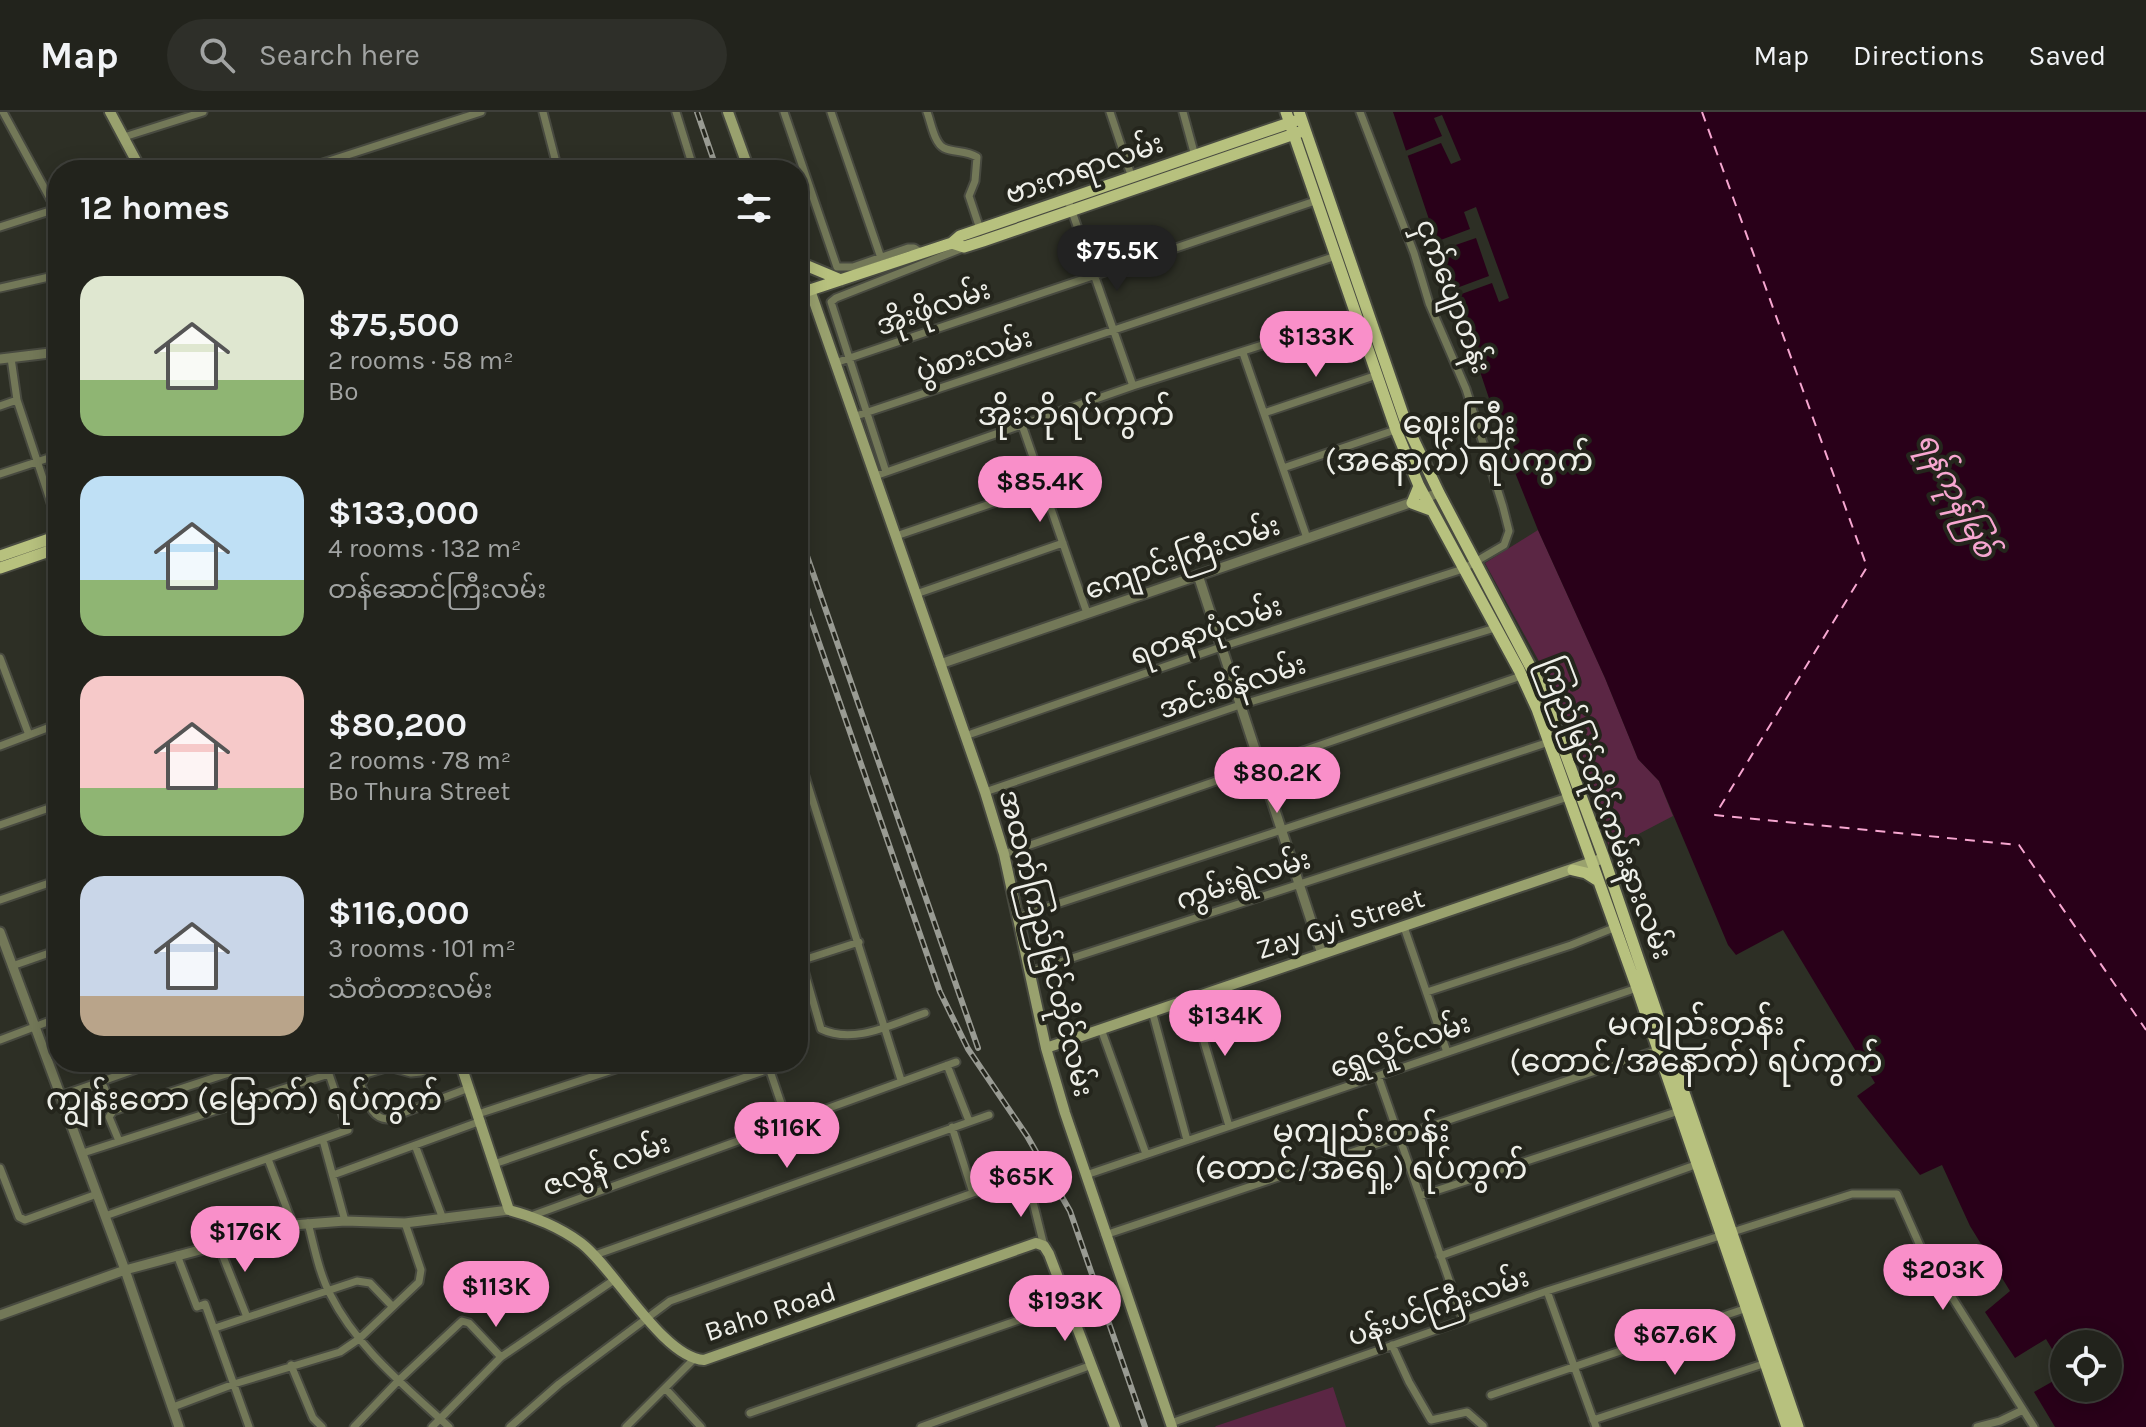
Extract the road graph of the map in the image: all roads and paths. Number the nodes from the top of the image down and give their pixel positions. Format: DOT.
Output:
graph roads {
  1 [pos="110,112"];
  2 [pos="203,112"];
  3 [pos="481,112"];
  4 [pos="543,112"];
  5 [pos="676,112"];
  6 [pos="728,112"];
  7 [pos="784,112"];
  8 [pos="831,112"];
  9 [pos="927,112"];
  10 [pos="1110,112"];
  11 [pos="1183,112"];
  12 [pos="1360,112"];
  13 [pos="2,114"];
  14 [pos="1292,125"];
  15 [pos="124,137"];
  16 [pos="1195,155"];
  17 [pos="136,160"];
  18 [pos="332,160"];
  19 [pos="555,160"];
  20 [pos="691,160"];
  21 [pos="745,160"];
  22 [pos="800,160"];
  23 [pos="1198,168"];
  24 [pos="808,182"];
  25 [pos="1134,184"];
  26 [pos="48,195"];
  27 [pos="1318,200"];
  28 [pos="1070,205"];
  29 [pos="48,214"];
  30 [pos="0,227"];
  31 [pos="980,229"];
  32 [pos="958,245"];
  33 [pos="922,253"];
  34 [pos="1341,254"];
  35 [pos="881,258"];
  36 [pos="808,266"];
  37 [pos="1094,274"];
  38 [pos="48,277"];
  39 [pos="841,280"];
  40 [pos="0,288"];
  41 [pos="808,291"];
  42 [pos="808,301"];
  43 [pos="1357,315"];
  44 [pos="1114,332"];
  45 [pos="48,353"];
  46 [pos="1243,353"];
  47 [pos="6,358"];
  48 [pos="848,358"];
  49 [pos="835,363"];
  50 [pos="1377,375"];
  51 [pos="1133,386"];
  52 [pos="17,400"];
  53 [pos="0,406"];
  54 [pos="866,413"];
  55 [pos="1264,413"];
  56 [pos="853,417"];
  57 [pos="1022,425"];
  58 [pos="1401,428"];
  59 [pos="48,458"];
  60 [pos="38,462"];
  61 [pos="1283,468"];
  62 [pos="886,472"];
  63 [pos="0,474"];
  64 [pos="875,476"];
  65 [pos="1043,486"];
  66 [pos="1419,486"];
  67 [pos="48,493"];
  68 [pos="1439,493"];
  69 [pos="1412,503"];
  70 [pos="1428,504"];
  71 [pos="896,536"];
  72 [pos="1307,538"];
  73 [pos="1063,543"];
  74 [pos="48,547"];
  75 [pos="48,548"];
  76 [pos="0,556"];
  77 [pos="1474,561"];
  78 [pos="0,568"];
  79 [pos="1463,569"];
  80 [pos="1198,575"];
  81 [pos="916,594"];
  82 [pos="1087,613"];
  83 [pos="1495,628"];
  84 [pos="1221,647"];
  85 [pos="0,658"];
  86 [pos="940,664"];
  87 [pos="1528,674"];
  88 [pos="1240,705"];
  89 [pos="48,728"];
  90 [pos="29,735"];
  91 [pos="965,736"];
  92 [pos="1548,742"];
  93 [pos="0,746"];
  94 [pos="1260,766"];
  95 [pos="808,785"];
  96 [pos="985,792"];
  97 [pos="1580,792"];
  98 [pos="1565,798"];
  99 [pos="48,808"];
  100 [pos="0,825"];
  101 [pos="1281,830"];
  102 [pos="1004,854"];
  103 [pos="1589,856"];
  104 [pos="1604,858"];
  105 [pos="1574,870"];
  106 [pos="48,883"];
  107 [pos="1298,883"];
  108 [pos="1599,883"];
  109 [pos="0,900"];
  110 [pos="1017,917"];
  111 [pos="1404,927"];
  112 [pos="1616,927"];
  113 [pos="0,932"];
  114 [pos="859,942"];
  115 [pos="48,953"];
  116 [pos="1322,954"];
  117 [pos="808,959"];
  118 [pos="12,966"];
  119 [pos="1029,972"];
  120 [pos="808,988"];
  121 [pos="1637,988"];
  122 [pos="1427,992"];
  123 [pos="1191,998"];
  124 [pos="1152,1011"];
  125 [pos="925,1013"];
  126 [pos="48,1021"];
  127 [pos="34,1025"];
  128 [pos="883,1027"];
  129 [pos="1101,1029"];
  130 [pos="0,1040"];
  131 [pos="1046,1048"];
  132 [pos="1664,1048"];
  133 [pos="1447,1052"];
  134 [pos="48,1063"];
  135 [pos="51,1072"];
  136 [pos="128,1072"];
  137 [pos="232,1072"];
  138 [pos="373,1072"];
  139 [pos="462,1072"];
  140 [pos="609,1072"];
  141 [pos="749,1072"];
  142 [pos="770,1072"];
  143 [pos="1378,1076"];
  144 [pos="901,1080"];
  145 [pos="104,1087"];
  146 [pos="469,1088"];
  147 [pos="60,1096"];
  148 [pos="113,1111"];
  149 [pos="1679,1111"];
  150 [pos="989,1115"];
  151 [pos="480,1118"];
  152 [pos="787,1121"];
  153 [pos="969,1121"];
  154 [pos="1229,1126"];
  155 [pos="952,1127"];
  156 [pos="1399,1135"];
  157 [pos="323,1140"];
  158 [pos="1187,1140"];
  159 [pos="119,1141"];
  160 [pos="415,1145"];
  161 [pos="1698,1149"];
  162 [pos="83,1153"];
  163 [pos="1146,1154"];
  164 [pos="268,1159"];
  165 [pos="494,1164"];
  166 [pos="1698,1164"];
  167 [pos="0,1168"];
  168 [pos="333,1175"];
  169 [pos="1086,1175"];
  170 [pos="973,1193"];
  171 [pos="97,1194"];
  172 [pos="1420,1196"];
  173 [pos="509,1210"];
  174 [pos="105,1216"];
  175 [pos="531,1216"];
  176 [pos="443,1219"];
  177 [pos="345,1221"];
  178 [pos="308,1223"];
  179 [pos="405,1223"];
  180 [pos="293,1225"];
  181 [pos="1728,1234"];
  182 [pos="1105,1235"];
  183 [pos="218,1244"];
  184 [pos="1044,1246"];
  185 [pos="177,1255"];
  186 [pos="595,1255"];
  187 [pos="1440,1256"];
  188 [pos="125,1270"];
  189 [pos="614,1280"];
  190 [pos="328,1291"];
  191 [pos="1547,1291"];
  192 [pos="1068,1303"];
  193 [pos="392,1306"];
  194 [pos="1747,1308"];
  195 [pos="0,1315"];
  196 [pos="247,1317"];
  197 [pos="648,1319"];
  198 [pos="1463,1320"];
  199 [pos="215,1328"];
  200 [pos="359,1339"];
  201 [pos="1392,1345"];
  202 [pos="501,1357"];
  203 [pos="694,1359"];
  204 [pos="1770,1361"];
  205 [pos="291,1365"];
  206 [pos="1092,1365"];
  207 [pos="1574,1367"];
  208 [pos="399,1380"];
  209 [pos="234,1384"];
  210 [pos="665,1388"];
  211 [pos="1491,1395"];
  212 [pos="173,1407"];
  213 [pos="2023,1410"];
  214 [pos="750,1413"];
  215 [pos="440,1419"];
  216 [pos="1595,1424"];
  217 [pos="1171,1425"];
  218 [pos="1788,1425"];
  219 [pos="1483,1426"];
  220 [pos="179,1427"];
  221 [pos="249,1427"];
  222 [pos="322,1427"];
  223 [pos="354,1427"];
  224 [pos="432,1427"];
  225 [pos="449,1427"];
  226 [pos="510,1427"];
  227 [pos="626,1427"];
  228 [pos="701,1427"];
  229 [pos="921,1427"];
  230 [pos="1115,1427"];
  231 [pos="1977,1427"];
  232 [pos="2034,1427"];
  1 -- 15 [label="main road"];
  2 -- 15 [label="street"];
  3 -- 18 [label="street"];
  4 -- 19 [label="street"];
  5 -- 20 [label="street"];
  6 -- 21 [label="main road"];
  7 -- 22 [label="street"];
  8 -- 35 [label="street"];
  9 -- 31 [label="street"];
  10 -- 25 [label="street"];
  11 -- 16 [label="street"];
  12 -- 77 [label="street, ငှက်ပျောတန်း"];
  13 -- 26 [label="street"];
  14 -- 16 [label="main road, ဗားကရာလမ်း"];
  14 -- 23 [label="main road, ဗားကရာလမ်း"];
  14 -- 27 [label="main road"];
  14 -- 34 [label="main road, ကြည်မြင်တိုင်ကမ်းနားလမ်း"];
  15 -- 17 [label="main road"];
  16 -- 23 [label="street"];
  16 -- 25 [label="main road, ဗားကရာလမ်း"];
  23 -- 25 [label="main road, ဗားကရာလမ်း"];
  24 -- 35 [label="street"];
  25 -- 28 [label="main road, ဗားကရာလမ်း"];
  27 -- 34 [label="main road"];
  27 -- 37 [label="street, အိုးဖိုလမ်း"];
  28 -- 31 [label="main road, ဗားကရာလမ်း"];
  28 -- 32 [label="main road, ဗားကရာလမ်း"];
  28 -- 37 [label="street"];
  29 -- 30 [label="street"];
  31 -- 32 [label="main road, ဗားကရာလမ်း"];
  32 -- 33 [label="main road, ဗားကရာလမ်း"];
  32 -- 48 [label="street"];
  33 -- 35 [label="street"];
  33 -- 39 [label="main road, ဗားကရာလမ်း"];
  34 -- 43 [label="main road"];
  34 -- 44 [label="street, ပွဲစားလမ်း"];
  34 -- 58 [label="main road, ကြည်မြင်တိုင်ကမ်းနားလမ်း"];
  36 -- 39 [label="main road"];
  37 -- 44 [label="street"];
  37 -- 48 [label="street, အိုးဖိုလမ်း"];
  38 -- 40 [label="street"];
  39 -- 41 [label="main road, ဗားကရာလမ်း"];
  42 -- 49 [label="main road, အထက်ကြည်မြင်တိုင်လမ်း"];
  43 -- 46 [label="street"];
  43 -- 50 [label="main road"];
  44 -- 51 [label="street"];
  44 -- 54 [label="street, ပွဲစားလမ်း"];
  45 -- 47 [label="street"];
  46 -- 51 [label="street"];
  46 -- 55 [label="street"];
  47 -- 52 [label="street"];
  48 -- 49 [label="street, အိုးဖိုလမ်း"];
  48 -- 54 [label="street"];
  49 -- 56 [label="main road, အထက်ကြည်မြင်တိုင်လမ်း"];
  50 -- 55 [label="street"];
  50 -- 58 [label="main road"];
  51 -- 57 [label="street"];
  52 -- 53 [label="street"];
  52 -- 60 [label="street"];
  54 -- 56 [label="street, ပွဲစားလမ်း"];
  54 -- 62 [label="street"];
  55 -- 61 [label="street"];
  56 -- 64 [label="main road, အထက်ကြည်မြင်တိုင်လမ်း"];
  57 -- 62 [label="street"];
  57 -- 65 [label="street"];
  58 -- 61 [label="street"];
  58 -- 66 [label="main road, ကြည်မြင်တိုင်ကမ်းနားလမ်း"];
  58 -- 68 [label="main road, ကြည်မြင်တိုင်ကမ်းနားလမ်း"];
  59 -- 60 [label="street"];
  60 -- 63 [label="street"];
  60 -- 67 [label="street"];
  61 -- 72 [label="street"];
  62 -- 64 [label="street"];
  64 -- 71 [label="main road, အထက်ကြည်မြင်တိုင်လမ်း"];
  65 -- 71 [label="street"];
  65 -- 73 [label="street"];
  66 -- 69 [label="main road"];
  66 -- 70 [label="main road, ကြည်မြင်တိုင်ကမ်းနားလမ်း"];
  68 -- 70 [label="street"];
  68 -- 77 [label="main road, ကြည်မြင်တိုင်ကမ်းနားလမ်း"];
  69 -- 70 [label="main road"];
  69 -- 72 [label="street, ကျောင်းကြီးလမ်း"];
  70 -- 79 [label="main road, ကြည်မြင်တိုင်ကမ်းနားလမ်း"];
  71 -- 81 [label="main road, အထက်ကြည်မြင်တိုင်လမ်း"];
  72 -- 80 [label="street, ကျောင်းကြီးလမ်း"];
  73 -- 81 [label="street"];
  73 -- 82 [label="street"];
  74 -- 76 [label="main road"];
  75 -- 78 [label="main road"];
  77 -- 79 [label="street, ငှက်ပျောတန်း"];
  77 -- 87 [label="main road, ကြည်မြင်တိုင်ကမ်းနားလမ်း"];
  79 -- 83 [label="main road, ကြည်မြင်တိုင်ကမ်းနားလမ်း"];
  79 -- 84 [label="street, ရတနာပုံလမ်း"];
  80 -- 82 [label="street, ကျောင်းကြီးလမ်း"];
  80 -- 84 [label="street"];
  81 -- 86 [label="main road, အထက်ကြည်မြင်တိုင်လမ်း"];
  82 -- 86 [label="street, ကျောင်းကြီးလမ်း"];
  83 -- 87 [label="main road, ကြည်မြင်တိုင်ကမ်းနားလမ်း"];
  83 -- 88 [label="street, အင်းစိန်လမ်း"];
  84 -- 88 [label="street"];
  84 -- 91 [label="street, ရတနာပုံလမ်း"];
  85 -- 90 [label="street"];
  86 -- 91 [label="main road, အထက်ကြည်မြင်တိုင်လမ်း"];
  87 -- 92 [label="main road, ကြည်မြင်တိုင်ကမ်းနားလမ်း"];
  87 -- 94 [label="street"];
  87 -- 97 [label="main road, ကြည်မြင်တိုင်ကမ်းနားလမ်း"];
  88 -- 94 [label="street"];
  88 -- 96 [label="street, အင်းစိန်လမ်း"];
  89 -- 90 [label="street"];
  90 -- 93 [label="street"];
  91 -- 96 [label="main road, အထက်ကြည်မြင်တိုင်လမ်း"];
  92 -- 98 [label="main road, ကြည်မြင်တိုင်ကမ်းနားလမ်း"];
  92 -- 101 [label="street"];
  94 -- 101 [label="street"];
  94 -- 102 [label="street"];
  95 -- 114 [label="street"];
  96 -- 102 [label="main road, အထက်ကြည်မြင်တိုင်လမ်း"];
  97 -- 98 [label="street, ကွမ်းရွဲလမ်း"];
  97 -- 104 [label="main road, ကြည်မြင်တိုင်ကမ်းနားလမ်း"];
  98 -- 103 [label="main road, ကြည်မြင်တိုင်ကမ်းနားလမ်း"];
  98 -- 107 [label="street, ကွမ်းရွဲလမ်း"];
  99 -- 100 [label="street"];
  101 -- 107 [label="street"];
  101 -- 110 [label="street"];
  102 -- 110 [label="main road, အထက်ကြည်မြင်တိုင်လမ်း"];
  103 -- 104 [label="main road"];
  103 -- 105 [label="main road"];
  103 -- 108 [label="main road, ကြည်မြင်တိုင်ကမ်းနားလမ်း"];
  104 -- 132 [label="main road, ကြည်မြင်တိုင်ကမ်းနားလမ်း"];
  105 -- 108 [label="main road"];
  105 -- 111 [label="main road, Zay Gyi Street"];
  106 -- 109 [label="street"];
  107 -- 116 [label="street"];
  107 -- 119 [label="street, ကွမ်းရွဲလမ်း"];
  108 -- 112 [label="main road, ကြည်မြင်တိုင်ကမ်းနားလမ်း"];
  110 -- 119 [label="main road, အထက်ကြည်မြင်တိုင်လမ်း"];
  111 -- 116 [label="main road, Zay Gyi Street"];
  111 -- 122 [label="street"];
  112 -- 121 [label="main road, ကြည်မြင်တိုင်ကမ်းနားလမ်း"];
  112 -- 122 [label="street"];
  113 -- 118 [label="street"];
  114 -- 117 [label="street"];
  114 -- 128 [label="street"];
  115 -- 118 [label="street"];
  116 -- 123 [label="main road, Zay Gyi Street"];
  118 -- 127 [label="street"];
  119 -- 131 [label="main road, အထက်ကြည်မြင်တိုင်လမ်း"];
  120 -- 128 [label="street"];
  121 -- 132 [label="main road, ကြည်မြင်တိုင်ကမ်းနားလမ်း"];
  121 -- 133 [label="street, ရွှေလှိုင်လမ်း"];
  122 -- 133 [label="street"];
  123 -- 124 [label="main road, Zay Gyi Street"];
  123 -- 154 [label="street"];
  124 -- 129 [label="main road, Zay Gyi Street"];
  124 -- 158 [label="street"];
  125 -- 128 [label="street"];
  126 -- 127 [label="street"];
  127 -- 130 [label="street"];
  127 -- 134 [label="street"];
  128 -- 144 [label="street"];
  129 -- 131 [label="main road, Zay Gyi Street"];
  129 -- 163 [label="street"];
  131 -- 169 [label="main road, အထက်ကြည်မြင်တိုင်လမ်း"];
  132 -- 149 [label="main road"];
  132 -- 156 [label="street"];
  132 -- 161 [label="main road, ကြည်မြင်တိုင်ကမ်းနားလမ်း"];
  133 -- 143 [label="street, ရွှေလှိုင်လမ်း"];
  135 -- 147 [label="street"];
  136 -- 147 [label="street"];
  137 -- 148 [label="street"];
  138 -- 146 [label="street"];
  139 -- 146 [label="main road"];
  140 -- 151 [label="street"];
  141 -- 165 [label="street"];
  142 -- 152 [label="street"];
  143 -- 154 [label="street, ရွှေလှိုင်လမ်း"];
  143 -- 156 [label="street"];
  144 -- 152 [label="street, ဇလွန် လမ်း"];
  144 -- 153 [label="street, ဇလွန် လမ်း"];
  145 -- 148 [label="street"];
  146 -- 151 [label="main road"];
  147 -- 162 [label="street"];
  148 -- 159 [label="street"];
  149 -- 161 [label="main road"];
  149 -- 172 [label="street"];
  150 -- 153 [label="street"];
  151 -- 160 [label="street"];
  151 -- 165 [label="main road"];
  152 -- 175 [label="street, ဇလွန် လမ်း"];
  153 -- 155 [label="street"];
  154 -- 158 [label="street, ရွှေလှိုင်လမ်း"];
  155 -- 170 [label="street"];
  155 -- 186 [label="street"];
  156 -- 172 [label="street"];
  156 -- 182 [label="street"];
  157 -- 159 [label="street"];
  157 -- 164 [label="street"];
  157 -- 168 [label="street"];
  158 -- 163 [label="street, ရွှေလှိုင်လမ်း"];
  159 -- 162 [label="street"];
  160 -- 168 [label="street"];
  160 -- 176 [label="street"];
  161 -- 166 [label="main road"];
  161 -- 181 [label="main road, ကြည်မြင်တိုင်ကမ်းနားလမ်း"];
  162 -- 171 [label="street"];
  163 -- 169 [label="street, ရွှေလှိုင်လမ်း"];
  164 -- 174 [label="street"];
  164 -- 180 [label="street"];
  165 -- 173 [label="main road"];
  166 -- 181 [label="main road"];
  166 -- 187 [label="street"];
  167 -- 171 [label="street"];
  168 -- 177 [label="street"];
  169 -- 182 [label="main road, အထက်ကြည်မြင်တိုင်လမ်း"];
  170 -- 184 [label="street"];
  170 -- 197 [label="street"];
  171 -- 174 [label="street"];
  172 -- 187 [label="street"];
  173 -- 175 [label="main road, Baho Road"];
  173 -- 176 [label="street"];
  174 -- 188 [label="street"];
  175 -- 186 [label="main road, Baho Road"];
  176 -- 179 [label="street"];
  177 -- 178 [label="street"];
  177 -- 179 [label="street"];
  178 -- 180 [label="street"];
  178 -- 190 [label="street"];
  179 -- 193 [label="street"];
  180 -- 183 [label="street"];
  181 -- 191 [label="street, ပန်းပင်ကြီးလမ်း"];
  181 -- 194 [label="main road, ကြည်မြင်တိုင်ကမ်းနားလမ်း"];
  181 -- 204 [label="main road, ကြည်မြင်တိုင်ကမ်းနားလမ်း"];
  181 -- 213 [label="street, ပန်းပင်ကြီးလမ်း"];
  182 -- 217 [label="main road, အထက်ကြည်မြင်တိုင်လမ်း"];
  183 -- 185 [label="street"];
  183 -- 196 [label="street"];
  184 -- 192 [label="main road"];
  184 -- 203 [label="main road, Baho Road"];
  185 -- 188 [label="street"];
  185 -- 199 [label="street"];
  186 -- 189 [label="main road, Baho Road"];
  187 -- 198 [label="street"];
  188 -- 195 [label="street"];
  188 -- 212 [label="street"];
  189 -- 197 [label="main road, Baho Road"];
  189 -- 202 [label="street"];
  190 -- 193 [label="street"];
  190 -- 196 [label="street"];
  190 -- 200 [label="street"];
  191 -- 198 [label="street, ပန်းပင်ကြီးလမ်း"];
  191 -- 207 [label="street"];
  192 -- 206 [label="main road"];
  192 -- 214 [label="street"];
  193 -- 200 [label="street"];
  194 -- 204 [label="main road, ကြည်မြင်တိုင်ကမ်းနားလမ်း"];
  194 -- 207 [label="street"];
  196 -- 199 [label="street"];
  197 -- 203 [label="main road, Baho Road"];
  197 -- 226 [label="street"];
  198 -- 201 [label="street, ပန်းပင်ကြီးလမ်း"];
  199 -- 209 [label="street"];
  200 -- 205 [label="street"];
  200 -- 208 [label="street"];
  201 -- 217 [label="street, ပန်းပင်ကြီးလမ်း"];
  201 -- 219 [label="street"];
  202 -- 208 [label="street"];
  202 -- 215 [label="street"];
  203 -- 210 [label="street"];
  204 -- 216 [label="street"];
  204 -- 218 [label="main road, ကြည်မြင်တိုင်ကမ်းနားလမ်း"];
  205 -- 209 [label="street"];
  205 -- 222 [label="street"];
  206 -- 229 [label="street"];
  206 -- 230 [label="main road"];
  207 -- 211 [label="street"];
  207 -- 216 [label="street"];
  208 -- 215 [label="street"];
  208 -- 223 [label="street"];
  209 -- 212 [label="street"];
  209 -- 221 [label="street"];
  210 -- 227 [label="street"];
  210 -- 228 [label="street"];
  212 -- 220 [label="street"];
  213 -- 231 [label="street"];
  213 -- 232 [label="street"];
  215 -- 224 [label="street"];
  215 -- 225 [label="street"];
}
